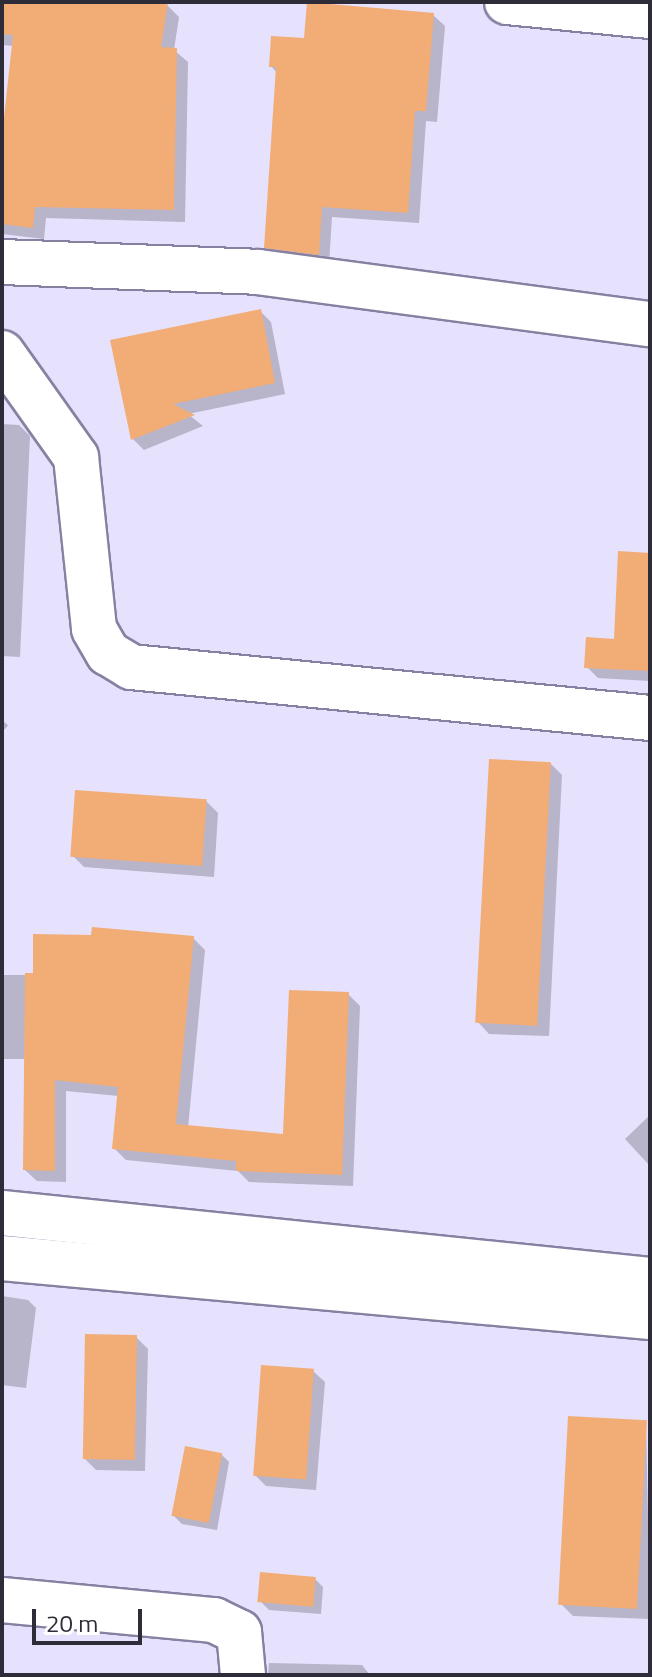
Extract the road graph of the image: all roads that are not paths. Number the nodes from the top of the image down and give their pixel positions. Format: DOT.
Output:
graph roads {
  1 [pos="507,2"];
  2 [pos="557,4"];
  3 [pos="650,16"];
  4 [pos="2,262"];
  5 [pos="650,324"];
  6 [pos="2,353"];
  7 [pos="650,718"];
  8 [pos="2,1213"];
  9 [pos="2,1258"];
  10 [pos="650,1280"];
  11 [pos="650,1317"];
  12 [pos="2,1600"];
  13 [pos="243,1675"];
  1 -- 2 [label="street"];
  2 -- 3 [label="street"];
  4 -- 5 [label="street"];
  6 -- 7 [label="street"];
  8 -- 10 [label="street"];
  9 -- 11 [label="street"];
  12 -- 13 [label="street"];
}
